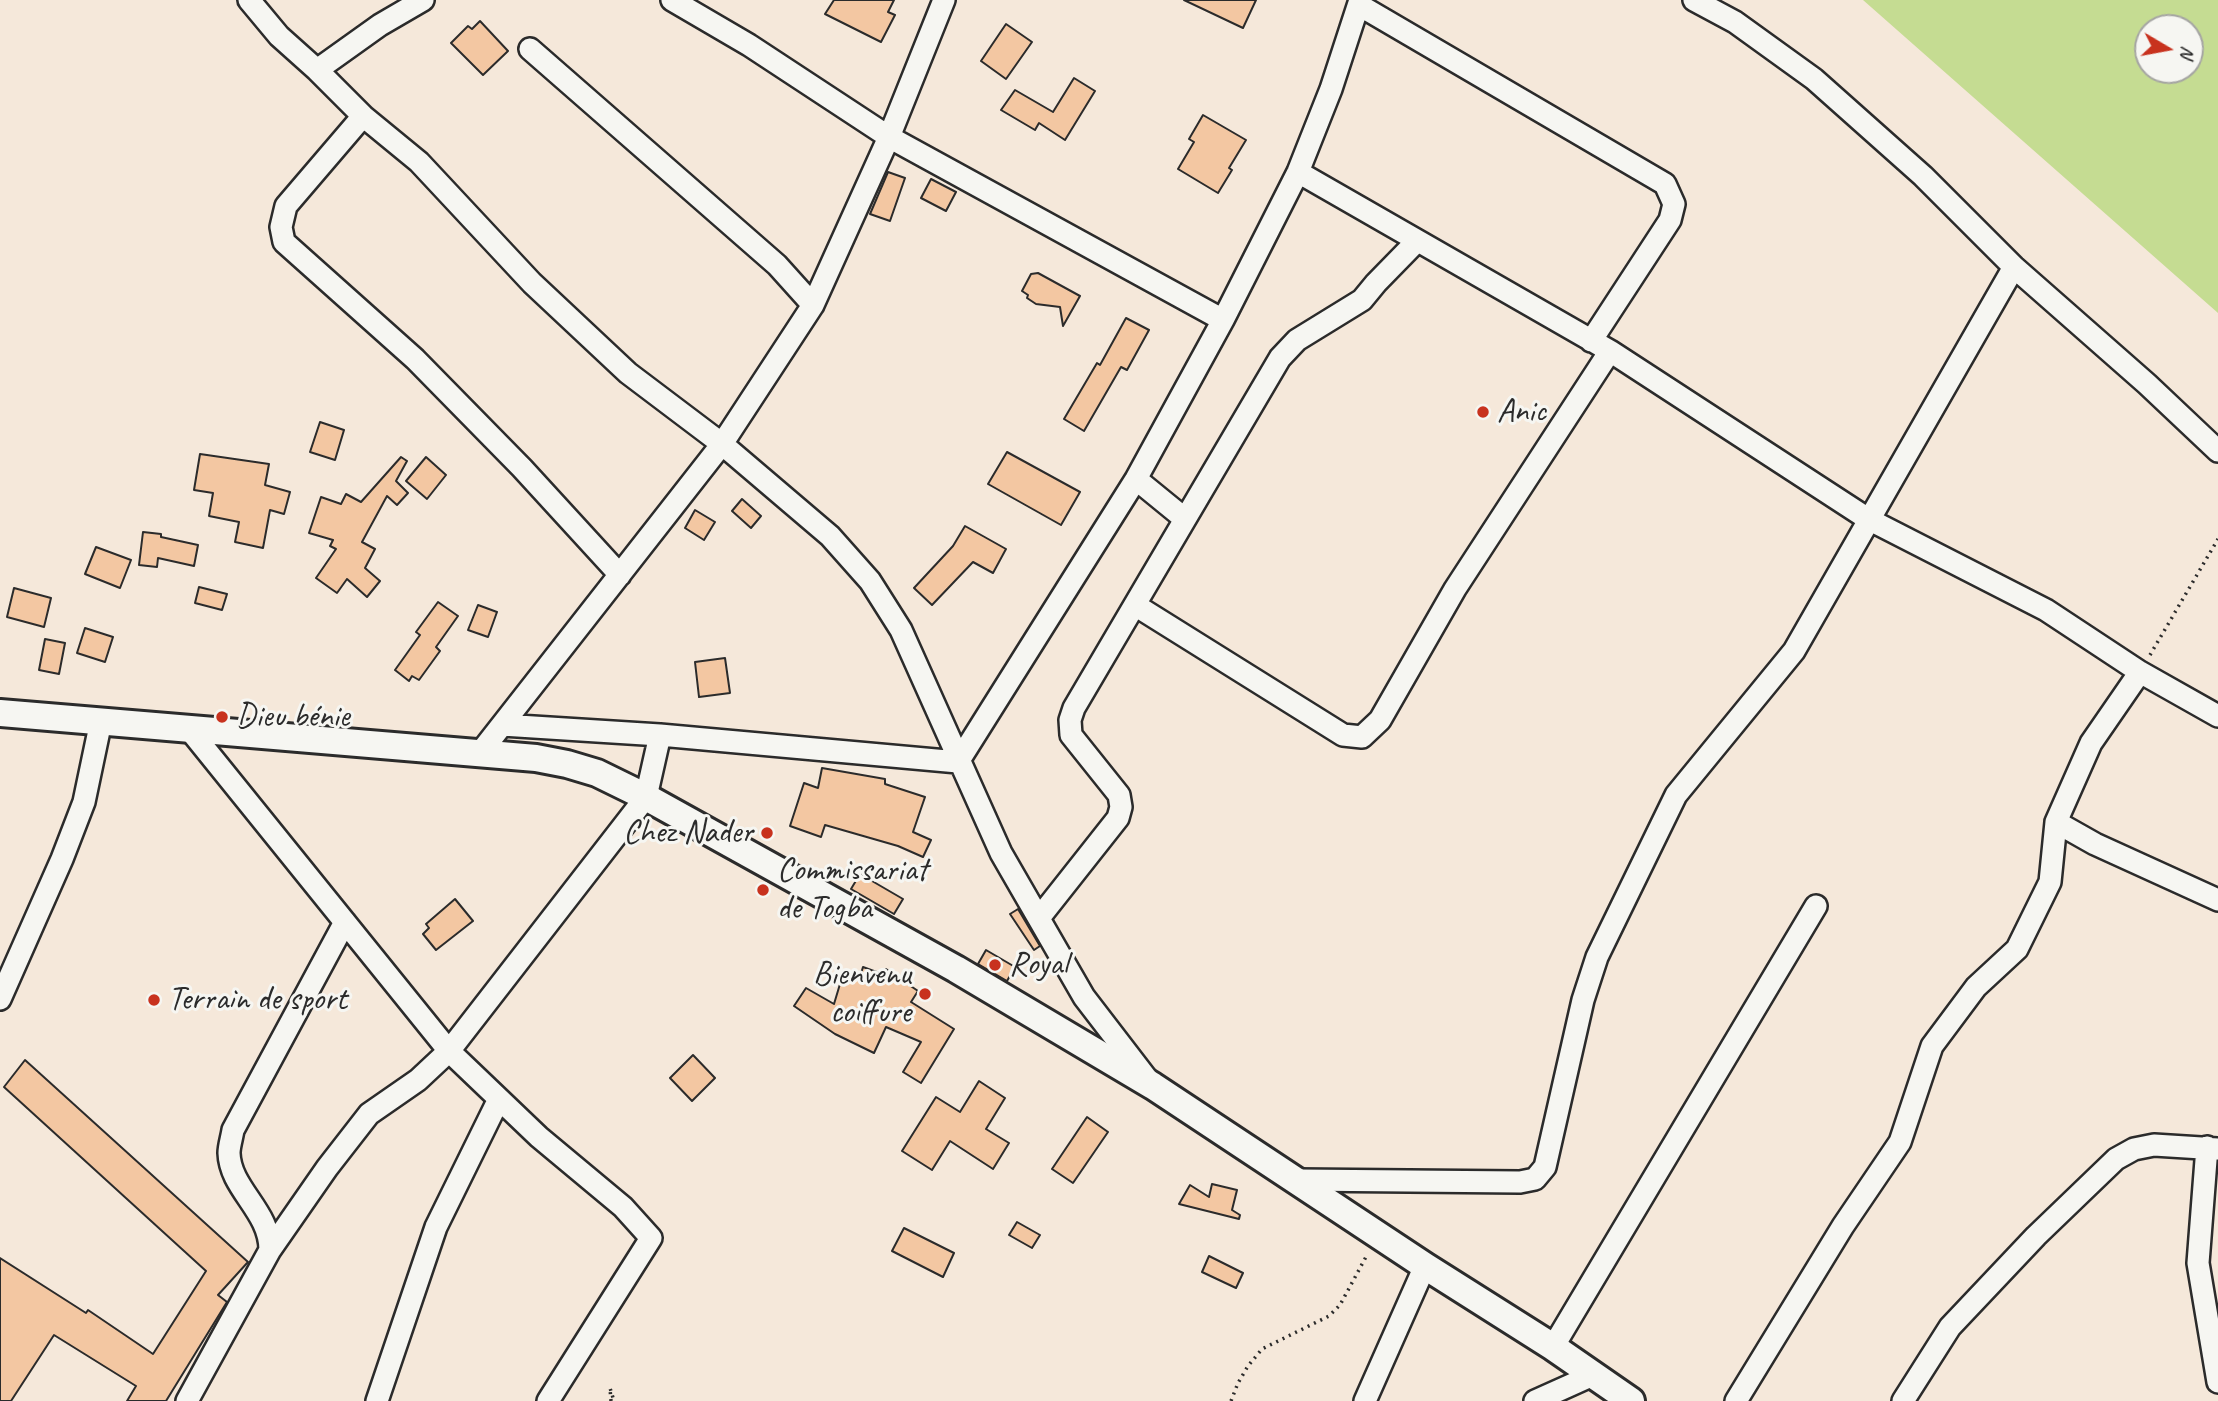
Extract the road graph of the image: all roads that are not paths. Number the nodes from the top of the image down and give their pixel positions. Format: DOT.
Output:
graph roads {
  1 [pos="249,0"];
  2 [pos="423,0"];
  3 [pos="673,0"];
  4 [pos="944,0"];
  5 [pos="1694,0"];
  6 [pos="1359,2"];
  7 [pos="530,49"];
  8 [pos="317,69"];
  9 [pos="363,116"];
  10 [pos="889,137"];
  11 [pos="1298,172"];
  12 [pos="1417,241"];
  13 [pos="2014,267"];
  14 [pos="813,305"];
  15 [pos="1223,320"];
  16 [pos="1601,346"];
  17 [pos="723,444"];
  18 [pos="2218,451"];
  19 [pos="1136,479"];
  20 [pos="1185,519"];
  21 [pos="1868,519"];
  22 [pos="620,575"];
  23 [pos="1135,605"];
  24 [pos="2140,672"];
  25 [pos="0,713"];
  26 [pos="2218,716"];
  27 [pos="101,721"];
  28 [pos="502,725"];
  29 [pos="189,729"];
  30 [pos="660,735"];
  31 [pos="480,753"];
  32 [pos="958,762"];
  33 [pos="646,797"];
  34 [pos="2056,822"];
  35 [pos="2218,900"];
  36 [pos="1816,906"];
  37 [pos="1039,919"];
  38 [pos="345,922"];
  39 [pos="1,996"];
  40 [pos="449,1051"];
  41 [pos="1153,1086"];
  42 [pos="499,1099"];
  43 [pos="2212,1148"];
  44 [pos="1297,1180"];
  45 [pos="270,1250"];
  46 [pos="1425,1266"];
  47 [pos="1553,1347"];
  48 [pos="1593,1375"];
  49 [pos="2218,1382"];
  50 [pos="187,1401"];
  51 [pos="377,1401"];
  52 [pos="548,1401"];
  53 [pos="1365,1401"];
  54 [pos="1535,1401"];
  55 [pos="1631,1401"];
  56 [pos="1736,1401"];
  57 [pos="1903,1401"];
  1 -- 8 [label="street"];
  2 -- 8 [label="street"];
  3 -- 10 [label="street"];
  4 -- 10 [label="street"];
  5 -- 13 [label="street"];
  6 -- 11 [label="street"];
  6 -- 16 [label="street"];
  7 -- 14 [label="street"];
  8 -- 9 [label="street"];
  9 -- 17 [label="street"];
  9 -- 22 [label="street"];
  10 -- 14 [label="street"];
  10 -- 15 [label="street"];
  11 -- 12 [label="street"];
  11 -- 15 [label="street"];
  12 -- 16 [label="street"];
  12 -- 20 [label="street"];
  13 -- 18 [label="street"];
  13 -- 21 [label="street"];
  14 -- 17 [label="street"];
  15 -- 19 [label="street"];
  16 -- 21 [label="street"];
  16 -- 23 [label="street"];
  17 -- 22 [label="street"];
  17 -- 32 [label="street"];
  19 -- 20 [label="street"];
  19 -- 32 [label="street"];
  20 -- 23 [label="street"];
  21 -- 24 [label="street"];
  21 -- 44 [label="street"];
  22 -- 28 [label="street"];
  23 -- 37 [label="street"];
  24 -- 26 [label="street"];
  24 -- 34 [label="street"];
  25 -- 27 [label="street"];
  27 -- 29 [label="street"];
  27 -- 39 [label="street"];
  28 -- 30 [label="street"];
  28 -- 31 [label="street"];
  29 -- 31 [label="street"];
  29 -- 38 [label="street"];
  30 -- 32 [label="street"];
  30 -- 33 [label="street"];
  31 -- 33 [label="street"];
  32 -- 37 [label="street"];
  33 -- 40 [label="street"];
  33 -- 41 [label="street"];
  34 -- 35 [label="street"];
  34 -- 56 [label="street"];
  36 -- 47 [label="street"];
  37 -- 41 [label="street"];
  38 -- 40 [label="street"];
  38 -- 45 [label="street"];
  40 -- 42 [label="street"];
  40 -- 45 [label="street"];
  41 -- 44 [label="street"];
  42 -- 51 [label="street"];
  42 -- 52 [label="street"];
  43 -- 49 [label="street"];
  43 -- 57 [label="street"];
  44 -- 46 [label="street"];
  45 -- 50 [label="street"];
  46 -- 47 [label="street"];
  46 -- 53 [label="street"];
  47 -- 48 [label="street"];
  48 -- 54 [label="street"];
  48 -- 55 [label="street"];
}
